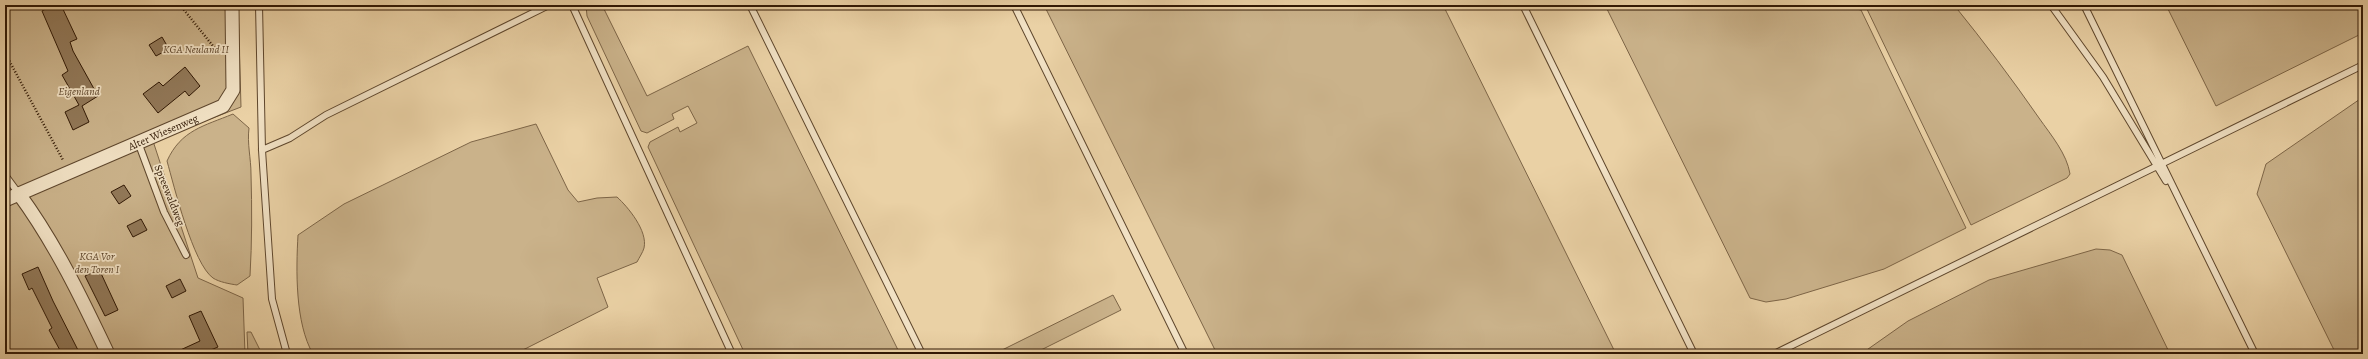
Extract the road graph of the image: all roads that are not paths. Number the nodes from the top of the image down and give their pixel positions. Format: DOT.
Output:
graph roads {
  1 [pos="232,5"];
  2 [pos="259,5"];
  3 [pos="549,5"];
  4 [pos="572,5"];
  5 [pos="750,5"];
  6 [pos="1014,5"];
  7 [pos="1523,5"];
  8 [pos="2051,5"];
  9 [pos="2084,5"];
  10 [pos="2363,65"];
  11 [pos="138,142"];
  12 [pos="262,150"];
  13 [pos="2160,165"];
  14 [pos="5,175"];
  15 [pos="19,194"];
  16 [pos="5,200"];
  17 [pos="186,255"];
  18 [pos="108,354"];
  19 [pos="287,354"];
  20 [pos="732,354"];
  21 [pos="922,354"];
  22 [pos="1102,354"];
  23 [pos="1127,354"];
  24 [pos="1185,354"];
  25 [pos="1694,354"];
  26 [pos="1774,354"];
  27 [pos="2255,354"];
  1 -- 11 [label="street, Alter Wiesenweg"];
  2 -- 12 [label="lane"];
  3 -- 12 [label="lane"];
  4 -- 20 [label="lane"];
  5 -- 21 [label="lane"];
  6 -- 24 [label="lane"];
  7 -- 25 [label="lane"];
  8 -- 13 [label="lane"];
  9 -- 13 [label="lane"];
  10 -- 13 [label="lane"];
  11 -- 15 [label="street, Alter Wiesenweg"];
  11 -- 17 [label="lane, Spreewaldweg"];
  12 -- 19 [label="lane"];
  13 -- 26 [label="lane"];
  13 -- 27 [label="lane"];
  14 -- 15 [label="lane"];
  15 -- 16 [label="street, Alter Wiesenweg"];
  15 -- 18 [label="street"];
  22 -- 23 [label="lane"];
}
